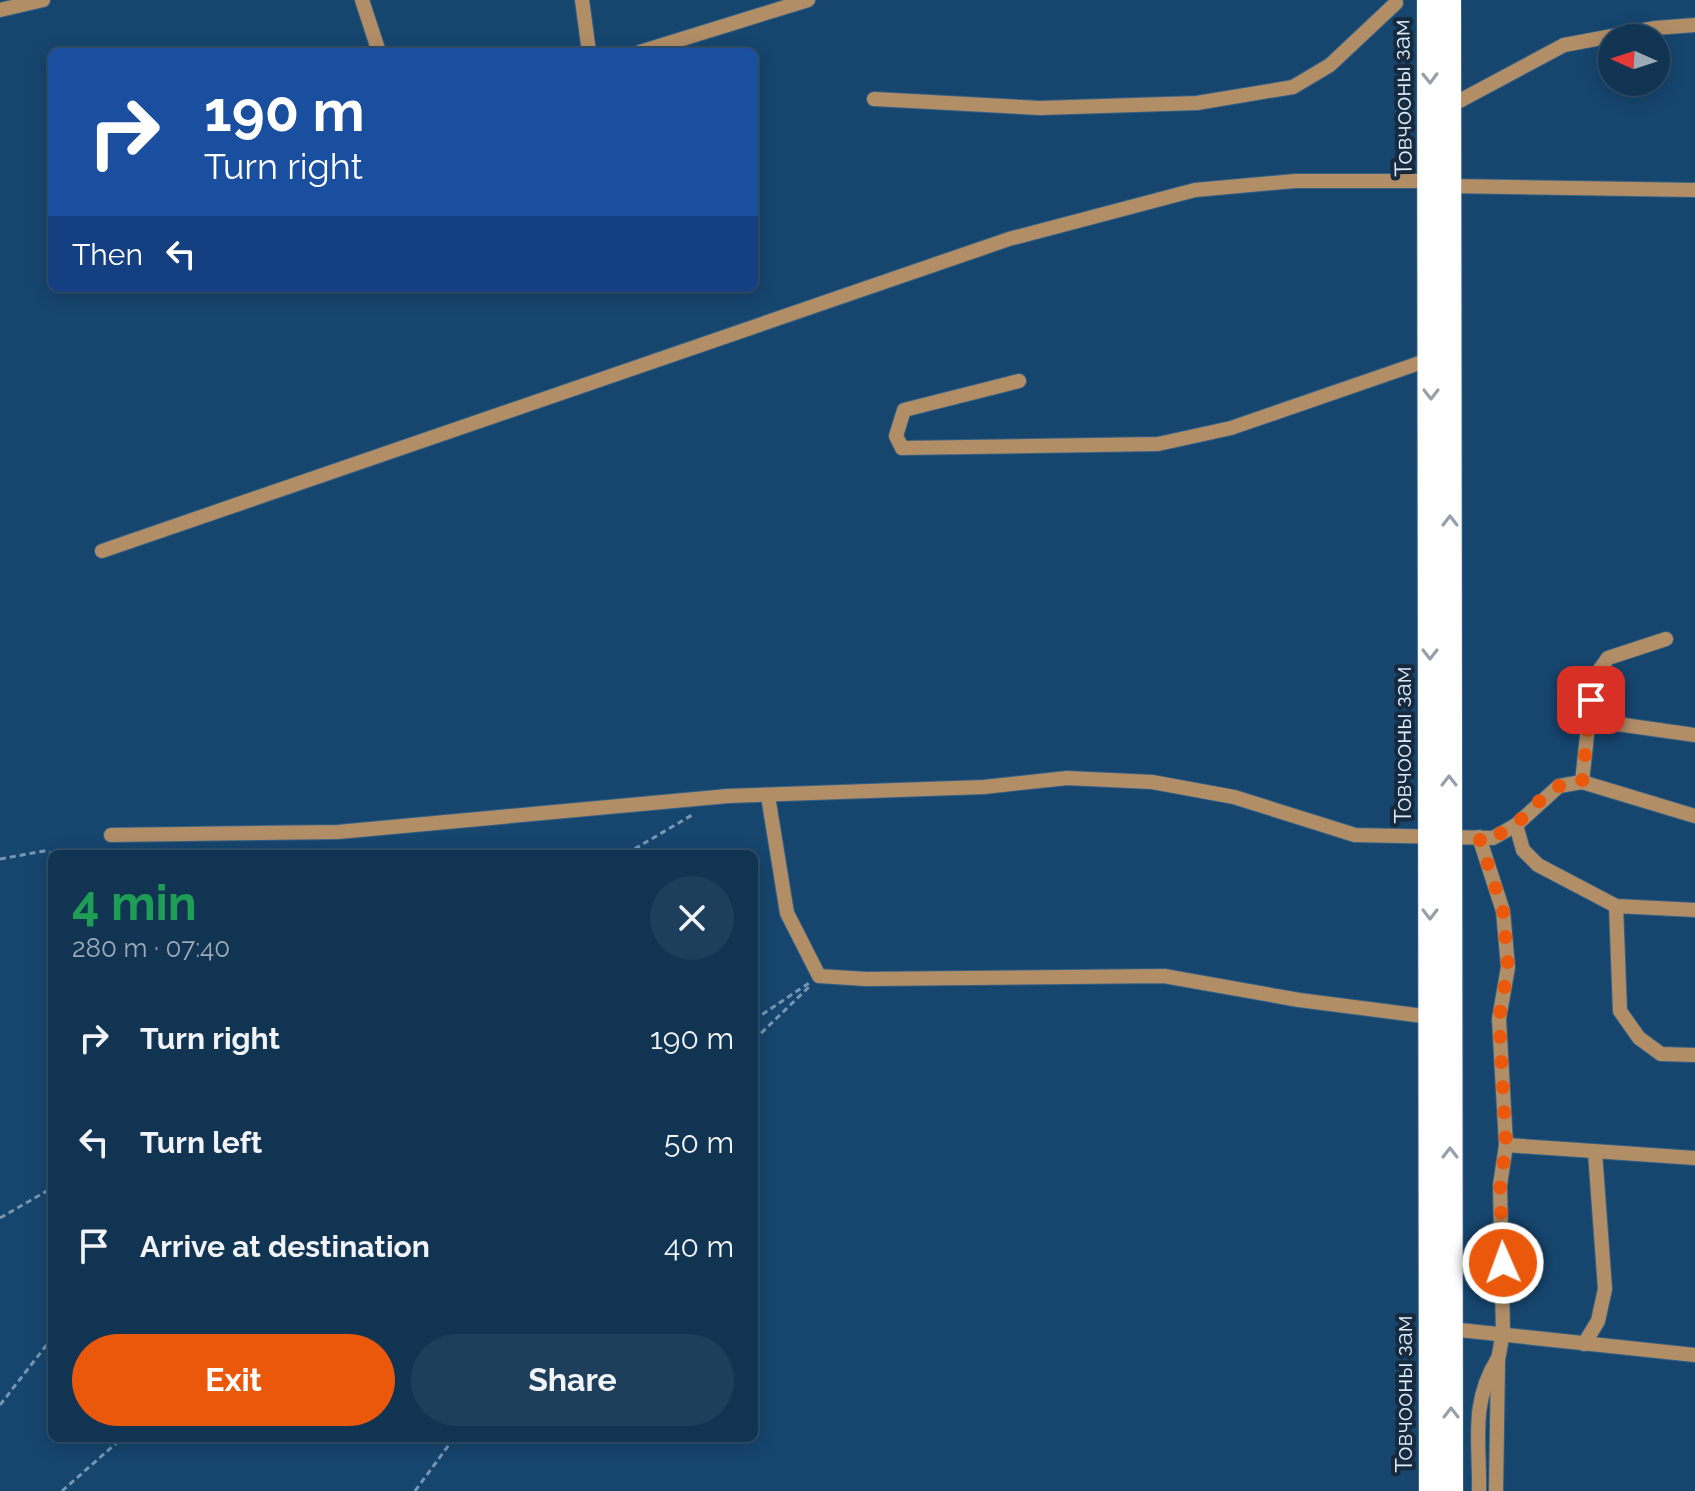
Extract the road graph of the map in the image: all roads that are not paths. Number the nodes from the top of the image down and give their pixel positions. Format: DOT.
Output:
graph roads {
  1 [pos="43,0"];
  2 [pos="362,0"];
  3 [pos="582,0"];
  4 [pos="808,0"];
  5 [pos="1395,1"];
  6 [pos="1436,4"];
  7 [pos="0,10"];
  8 [pos="1695,25"];
  9 [pos="378,48"];
  10 [pos="588,48"];
  11 [pos="653,48"];
  12 [pos="874,99"];
  13 [pos="1450,106"];
  14 [pos="1440,184"];
  15 [pos="1695,190"];
  16 [pos="1431,359"];
  17 [pos="1019,381"];
  18 [pos="102,551"];
  19 [pos="1666,639"];
  20 [pos="1589,720"];
  21 [pos="1695,735"];
  22 [pos="1582,782"];
  23 [pos="768,796"];
  24 [pos="1695,816"];
  25 [pos="1516,825"];
  26 [pos="111,835"];
  27 [pos="1479,837"];
  28 [pos="1440,838"];
  29 [pos="1616,906"];
  30 [pos="1695,910"];
  31 [pos="1431,1017"];
  32 [pos="1695,1055"];
  33 [pos="1506,1145"];
  34 [pos="1595,1152"];
  35 [pos="1695,1158"];
  36 [pos="1450,1329"];
  37 [pos="1503,1332"];
  38 [pos="1584,1344"];
  39 [pos="1695,1355"];
  40 [pos="1498,1360"];
  41 [pos="1431,1491"];
  42 [pos="1451,1491"];
  43 [pos="1479,1491"];
  44 [pos="1496,1491"];
  1 -- 7 [label="street"];
  2 -- 9 [label="street"];
  3 -- 10 [label="street"];
  4 -- 11 [label="street"];
  5 -- 6 [label="street"];
  5 -- 12 [label="street"];
  6 -- 13 [label="highway, Товчооны зам"];
  6 -- 14 [label="highway, Товчооны зам, one-way"];
  8 -- 13 [label="street"];
  13 -- 14 [label="highway, Товчооны зам"];
  14 -- 15 [label="street"];
  14 -- 16 [label="highway, Товчооны зам"];
  14 -- 18 [label="street"];
  28 -- 14 [label="highway, Товчооны зам, one-way"];
  16 -- 17 [label="street"];
  16 -- 28 [label="highway, Товчооны зам, one-way"];
  19 -- 20 [label="street"];
  20 -- 21 [label="street"];
  20 -- 22 [label="street"];
  22 -- 24 [label="street"];
  22 -- 25 [label="street"];
  23 -- 26 [label="street"];
  23 -- 28 [label="street"];
  23 -- 31 [label="street"];
  25 -- 27 [label="street"];
  25 -- 29 [label="street"];
  27 -- 28 [label="street"];
  27 -- 33 [label="street"];
  28 -- 31 [label="highway, Товчооны зам, one-way"];
  36 -- 28 [label="highway, Товчооны зам, one-way"];
  29 -- 30 [label="street"];
  29 -- 32 [label="street"];
  31 -- 41 [label="highway, Товчооны зам"];
  33 -- 34 [label="street"];
  33 -- 37 [label="street"];
  34 -- 35 [label="street"];
  34 -- 38 [label="street"];
  36 -- 37 [label="street"];
  42 -- 36 [label="highway, Товчооны зам, one-way"];
  37 -- 38 [label="street"];
  37 -- 40 [label="street"];
  38 -- 39 [label="street"];
  40 -- 43 [label="street"];
  40 -- 44 [label="street"];
}
